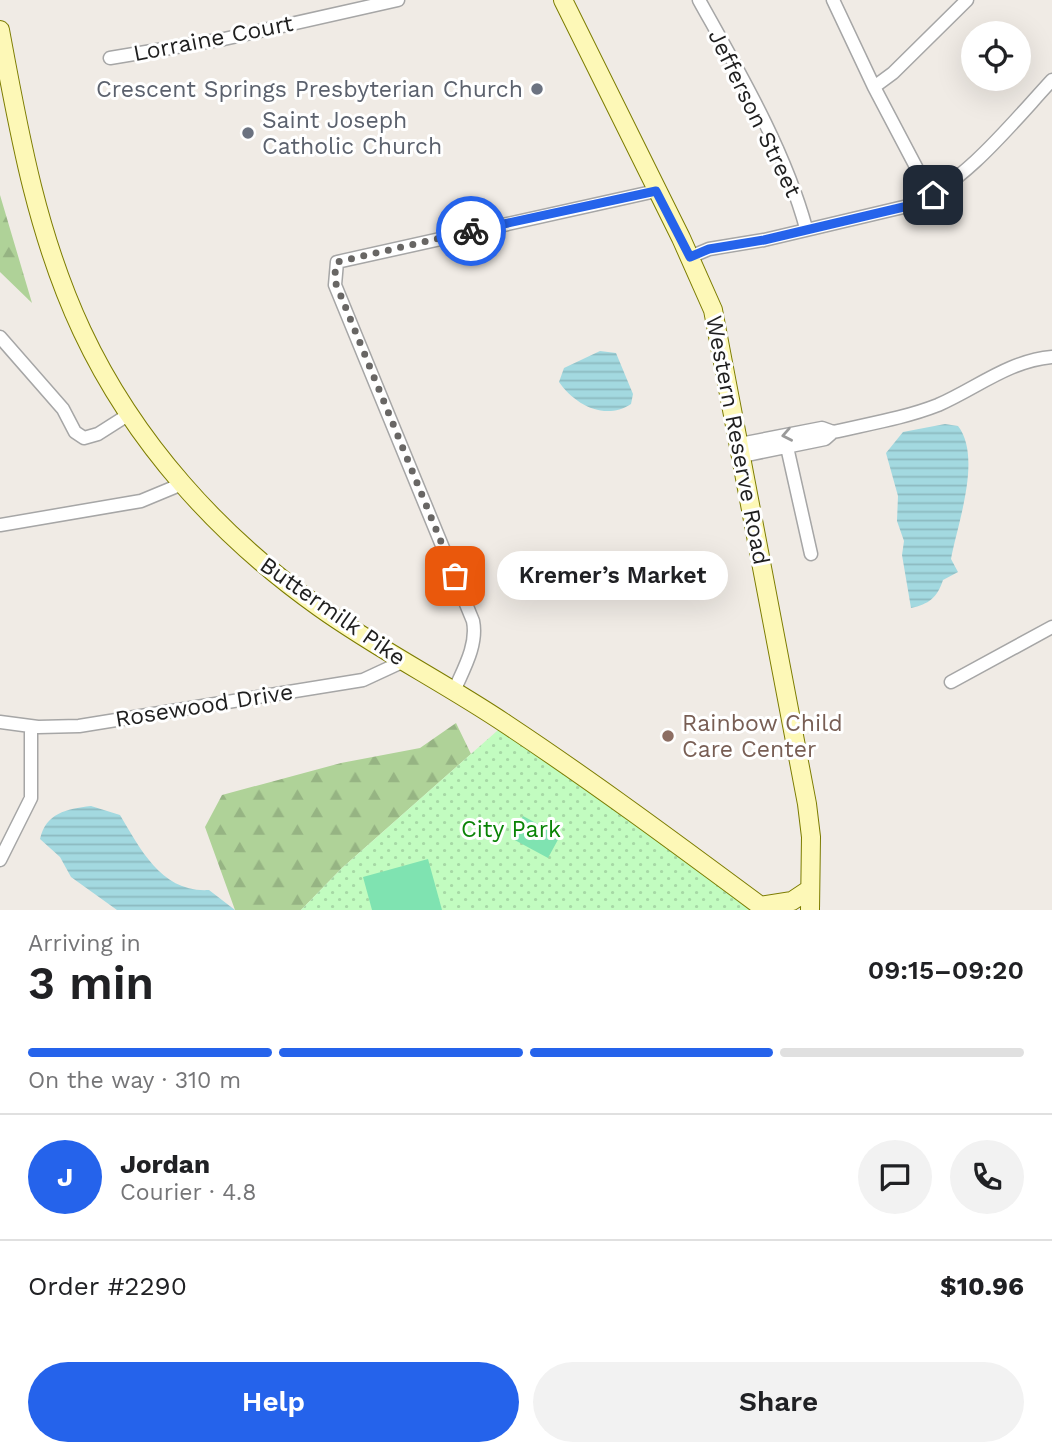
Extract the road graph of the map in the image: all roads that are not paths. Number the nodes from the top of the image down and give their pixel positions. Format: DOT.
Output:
graph roads {
  1 [pos="398,0"];
  2 [pos="564,0"];
  3 [pos="699,0"];
  4 [pos="833,0"];
  5 [pos="967,0"];
  6 [pos="0,30"];
  7 [pos="110,58"];
  8 [pos="1052,80"];
  9 [pos="874,87"];
  10 [pos="656,191"];
  11 [pos="928,199"];
  12 [pos="806,228"];
  13 [pos="690,257"];
  14 [pos="0,337"];
  15 [pos="1052,358"];
  16 [pos="131,414"];
  17 [pos="833,432"];
  18 [pos="787,447"];
  19 [pos="741,450"];
  20 [pos="182,484"];
  21 [pos="0,525"];
  22 [pos="811,554"];
  23 [pos="1052,627"];
  24 [pos="404,661"];
  25 [pos="951,682"];
  26 [pos="454,691"];
  27 [pos="0,722"];
  28 [pos="31,727"];
  29 [pos="0,860"];
  30 [pos="810,889"];
  31 [pos="763,908"];
  32 [pos="810,910"];
  1 -- 7 [label="street, Lorraine Court"];
  2 -- 10 [label="main road, Western Reserve Road"];
  3 -- 12 [label="street, Jefferson Street"];
  4 -- 9 [label="street"];
  5 -- 9 [label="street"];
  6 -- 16 [label="main road, Buttermilk Pike"];
  8 -- 11 [label="street"];
  9 -- 11 [label="street"];
  10 -- 13 [label="main road, Western Reserve Road"];
  10 -- 26 [label="street"];
  11 -- 12 [label="street"];
  12 -- 13 [label="street"];
  13 -- 19 [label="main road, Western Reserve Road"];
  14 -- 16 [label="street"];
  15 -- 17 [label="street"];
  16 -- 20 [label="main road, Buttermilk Pike"];
  17 -- 18 [label="street"];
  17 -- 19 [label="street, one-way"];
  18 -- 19 [label="street"];
  18 -- 22 [label="street"];
  19 -- 30 [label="main road, Western Reserve Road"];
  20 -- 21 [label="street"];
  20 -- 24 [label="main road, Buttermilk Pike"];
  23 -- 25 [label="street"];
  24 -- 26 [label="main road, Buttermilk Pike"];
  24 -- 28 [label="street, Rosewood Drive"];
  26 -- 31 [label="main road, Buttermilk Pike"];
  27 -- 28 [label="street, Rosewood Drive"];
  28 -- 29 [label="street"];
  30 -- 31 [label="main road"];
  30 -- 32 [label="main road, Western Reserve Road"];
}
